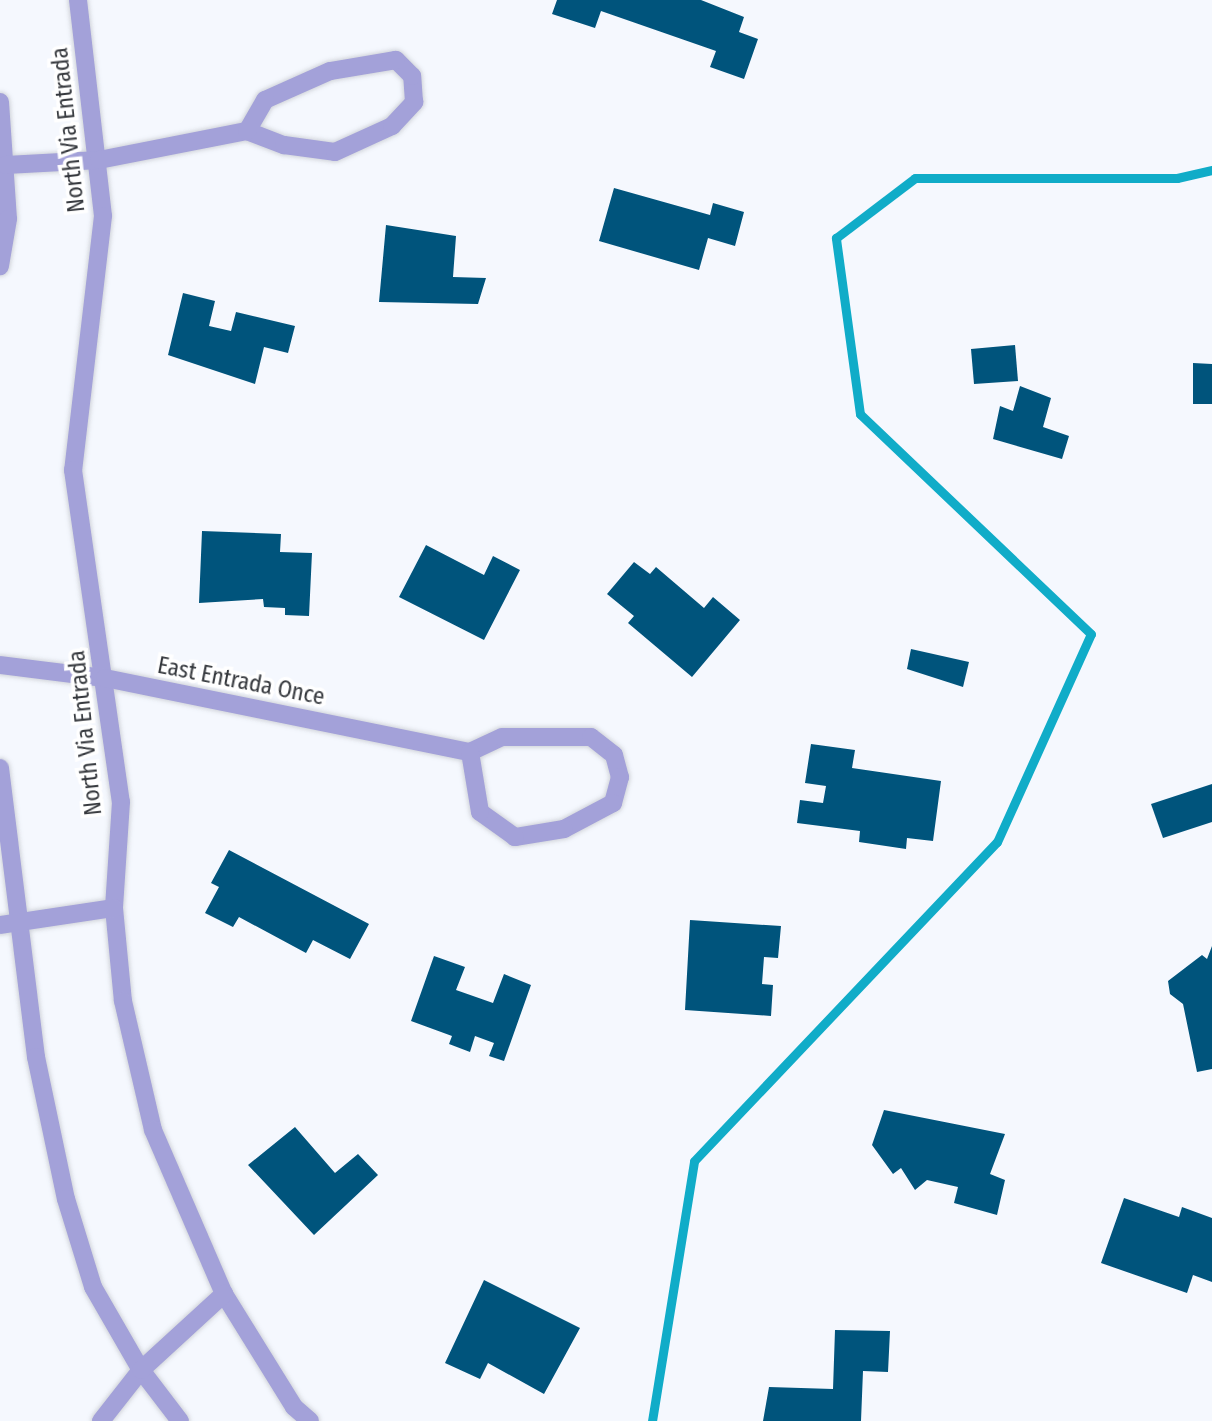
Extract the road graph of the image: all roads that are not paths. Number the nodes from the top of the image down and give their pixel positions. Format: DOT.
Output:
graph roads {
  1 [pos="78,0"];
  2 [pos="0,102"];
  3 [pos="247,131"];
  4 [pos="99,160"];
  5 [pos="6,165"];
  6 [pos="0,267"];
  7 [pos="0,665"];
  8 [pos="105,678"];
  9 [pos="470,752"];
  10 [pos="0,768"];
  11 [pos="114,908"];
  12 [pos="8,924"];
  13 [pos="224,1294"];
  14 [pos="141,1370"];
  15 [pos="101,1421"];
  16 [pos="180,1421"];
  17 [pos="310,1421"];
  1 -- 4 [label="street, North Via Entrada"];
  2 -- 5 [label="street"];
  3 -- 3 [label="street"];
  3 -- 4 [label="street"];
  4 -- 5 [label="street"];
  4 -- 8 [label="street, North Via Entrada"];
  5 -- 6 [label="street"];
  7 -- 8 [label="street, East Entrada Once"];
  8 -- 9 [label="street, East Entrada Once"];
  8 -- 11 [label="street, North Via Entrada"];
  9 -- 9 [label="street"];
  10 -- 12 [label="street"];
  11 -- 12 [label="street"];
  11 -- 13 [label="street, North Via Entrada"];
  12 -- 14 [label="street"];
  13 -- 14 [label="street"];
  13 -- 17 [label="street, North Via Entrada"];
  14 -- 15 [label="street"];
  14 -- 16 [label="street"];
}
